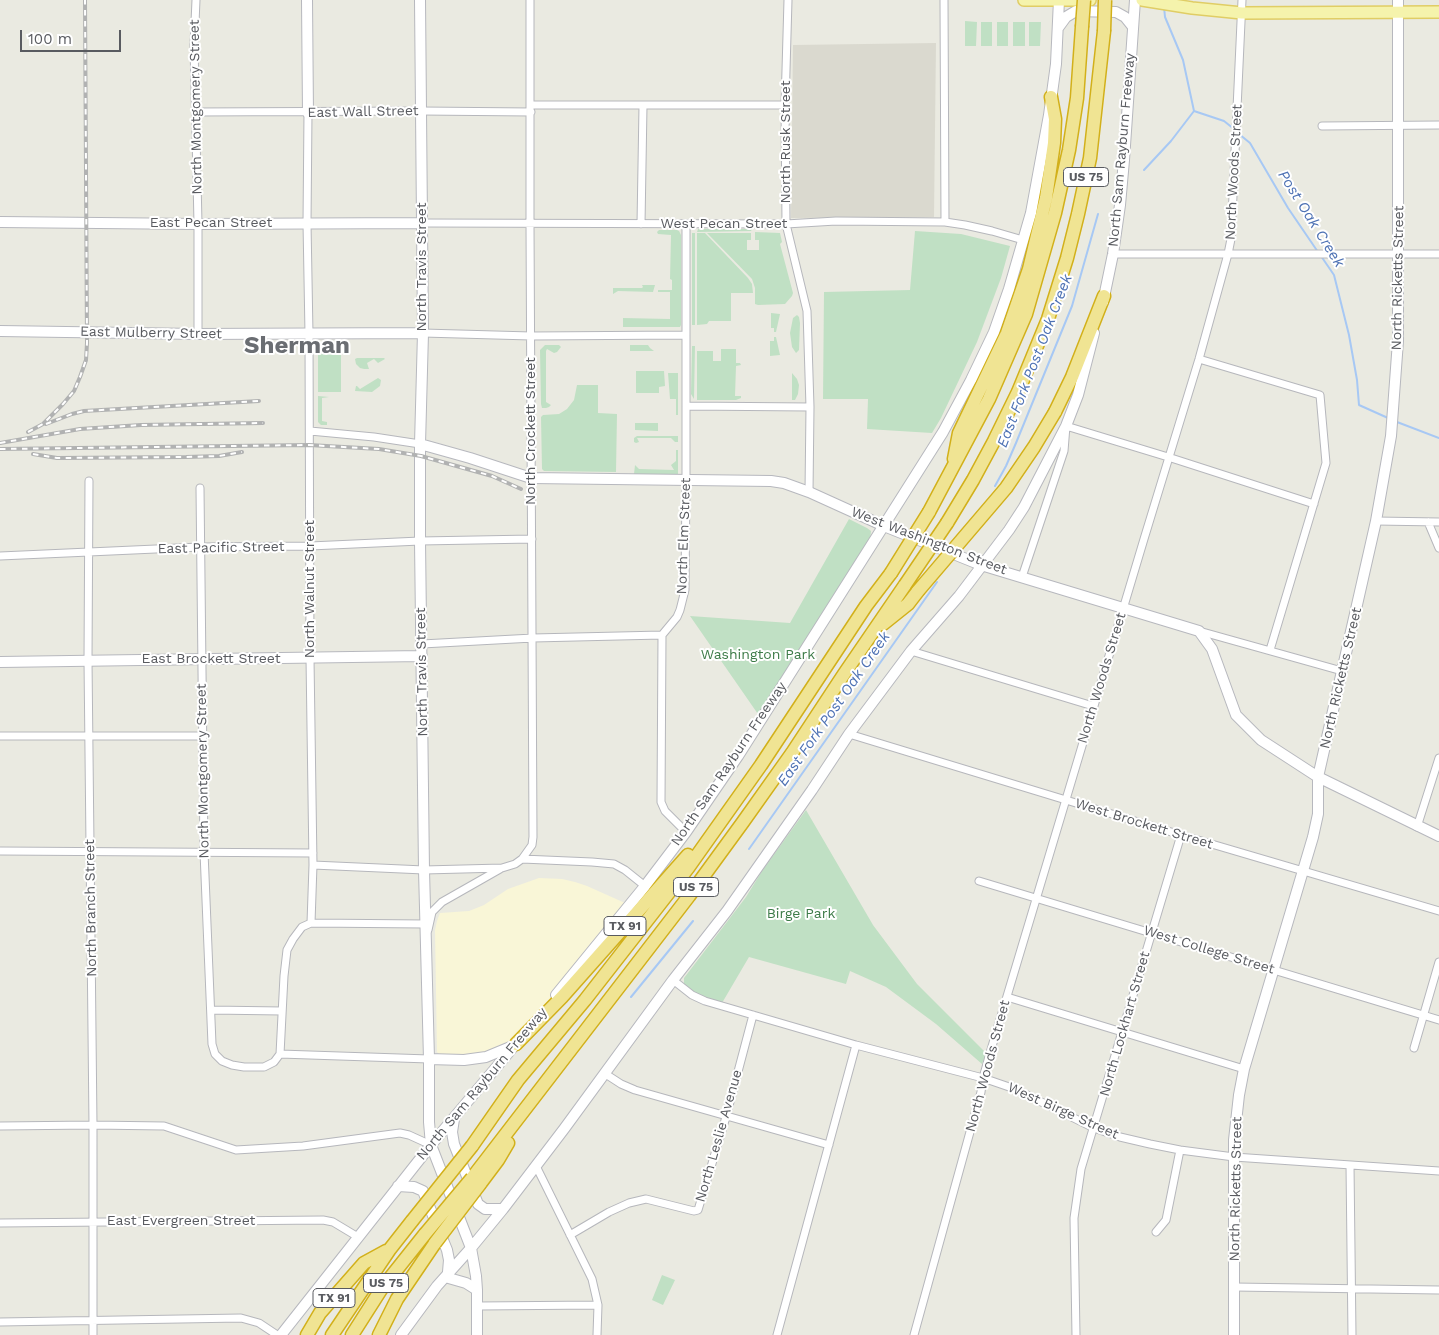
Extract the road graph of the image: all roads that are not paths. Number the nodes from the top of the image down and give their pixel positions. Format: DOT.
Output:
graph roads {
  1 [pos="196,0"];
  2 [pos="307,0"];
  3 [pos="420,0"];
  4 [pos="530,0"];
  5 [pos="788,0"];
  6 [pos="944,0"];
  7 [pos="1024,0"];
  8 [pos="1059,0"];
  9 [pos="1084,0"];
  10 [pos="1090,0"];
  11 [pos="1105,0"];
  12 [pos="1135,0"];
  13 [pos="1144,0"];
  14 [pos="1242,0"];
  15 [pos="1398,0"];
  16 [pos="1398,12"];
  17 [pos="1439,12"];
  18 [pos="1242,13"];
  19 [pos="1133,27"];
  20 [pos="1058,28"];
  21 [pos="1051,98"];
  22 [pos="785,105"];
  23 [pos="643,106"];
  24 [pos="531,109"];
  25 [pos="421,111"];
  26 [pos="196,112"];
  27 [pos="308,112"];
  28 [pos="1439,125"];
  29 [pos="1322,126"];
  30 [pos="1399,126"];
  31 [pos="0,222"];
  32 [pos="945,222"];
  33 [pos="307,223"];
  34 [pos="422,223"];
  35 [pos="198,224"];
  36 [pos="530,224"];
  37 [pos="641,224"];
  38 [pos="686,224"];
  39 [pos="786,224"];
  40 [pos="1023,240"];
  41 [pos="1398,253"];
  42 [pos="1113,254"];
  43 [pos="1228,254"];
  44 [pos="1439,254"];
  45 [pos="1104,296"];
  46 [pos="0,332"];
  47 [pos="423,333"];
  48 [pos="198,334"];
  49 [pos="309,334"];
  50 [pos="686,335"];
  51 [pos="531,336"];
  52 [pos="1199,359"];
  53 [pos="686,406"];
  54 [pos="810,407"];
  55 [pos="1066,426"];
  56 [pos="310,432"];
  57 [pos="420,444"];
  58 [pos="1168,457"];
  59 [pos="951,474"];
  60 [pos="532,478"];
  61 [pos="686,480"];
  62 [pos="89,481"];
  63 [pos="200,488"];
  64 [pos="809,492"];
  65 [pos="1314,504"];
  66 [pos="1376,521"];
  67 [pos="1428,522"];
  68 [pos="1439,522"];
  69 [pos="884,526"];
  70 [pos="532,539"];
  71 [pos="420,541"];
  72 [pos="310,546"];
  73 [pos="200,547"];
  74 [pos="1439,548"];
  75 [pos="89,551"];
  76 [pos="0,556"];
  77 [pos="982,565"];
  78 [pos="1022,577"];
  79 [pos="1123,608"];
  80 [pos="1199,631"];
  81 [pos="873,632"];
  82 [pos="662,635"];
  83 [pos="533,638"];
  84 [pos="422,644"];
  85 [pos="1270,650"];
  86 [pos="912,651"];
  87 [pos="422,656"];
  88 [pos="310,658"];
  89 [pos="202,659"];
  90 [pos="88,660"];
  91 [pos="0,662"];
  92 [pos="1342,671"];
  93 [pos="1094,706"];
  94 [pos="849,734"];
  95 [pos="0,736"];
  96 [pos="90,736"];
  97 [pos="202,736"];
  98 [pos="1439,758"];
  99 [pos="1318,777"];
  100 [pos="1065,800"];
  101 [pos="733,805"];
  102 [pos="1417,827"];
  103 [pos="686,832"];
  104 [pos="1181,835"];
  105 [pos="1439,836"];
  106 [pos="0,851"];
  107 [pos="90,852"];
  108 [pos="204,852"];
  109 [pos="313,853"];
  110 [pos="522,859"];
  111 [pos="313,865"];
  112 [pos="502,868"];
  113 [pos="424,870"];
  114 [pos="1302,871"];
  115 [pos="979,881"];
  116 [pos="645,886"];
  117 [pos="1036,897"];
  118 [pos="1439,911"];
  119 [pos="311,923"];
  120 [pos="425,924"];
  121 [pos="1152,933"];
  122 [pos="426,942"];
  123 [pos="1439,962"];
  124 [pos="1274,969"];
  125 [pos="673,980"];
  126 [pos="1006,996"];
  127 [pos="212,1010"];
  128 [pos="282,1011"];
  129 [pos="753,1015"];
  130 [pos="1423,1015"];
  131 [pos="1439,1020"];
  132 [pos="1123,1032"];
  133 [pos="516,1044"];
  134 [pos="856,1045"];
  135 [pos="1414,1048"];
  136 [pos="280,1054"];
  137 [pos="429,1059"];
  138 [pos="1244,1069"];
  139 [pos="604,1073"];
  140 [pos="983,1078"];
  141 [pos="726,1117"];
  142 [pos="454,1118"];
  143 [pos="93,1125"];
  144 [pos="0,1126"];
  145 [pos="1094,1128"];
  146 [pos="431,1145"];
  147 [pos="828,1145"];
  148 [pos="1180,1150"];
  149 [pos="1234,1157"];
  150 [pos="1350,1165"];
  151 [pos="536,1166"];
  152 [pos="1439,1171"];
  153 [pos="398,1186"];
  154 [pos="503,1209"];
  155 [pos="93,1222"];
  156 [pos="0,1223"];
  157 [pos="1156,1232"];
  158 [pos="570,1235"];
  159 [pos="358,1238"];
  160 [pos="430,1238"];
  161 [pos="471,1248"];
  162 [pos="390,1249"];
  163 [pos="447,1275"];
  164 [pos="1234,1287"];
  165 [pos="1352,1289"];
  166 [pos="477,1290"];
  167 [pos="1439,1290"];
  168 [pos="598,1305"];
  169 [pos="478,1306"];
  170 [pos="93,1321"];
  171 [pos="0,1322"];
  172 [pos="92,1335"];
  173 [pos="277,1335"];
  174 [pos="281,1335"];
  175 [pos="307,1335"];
  176 [pos="332,1335"];
  177 [pos="352,1335"];
  178 [pos="379,1335"];
  179 [pos="401,1335"];
  180 [pos="477,1335"];
  181 [pos="597,1335"];
  182 [pos="777,1335"];
  183 [pos="914,1335"];
  184 [pos="1076,1335"];
  185 [pos="1234,1335"];
  186 [pos="1352,1335"];
  1 -- 26 [label="street, North Montgomery Street"];
  2 -- 27 [label="main road"];
  3 -- 25 [label="main road, North Travis Street"];
  4 -- 24 [label="street, North Crockett Street"];
  5 -- 22 [label="street, North Rusk Street"];
  6 -- 32 [label="street"];
  7 -- 8 [label="main road"];
  8 -- 10 [label="main road"];
  8 -- 20 [label="main road, North Sam Rayburn Freeway"];
  9 -- 59 [label="highway, North Sam Rayburn Freeway / US 75, bridge"];
  11 -- 81 [label="highway, North Sam Rayburn Freeway / US 75, bridge"];
  12 -- 19 [label="main road, North Sam Rayburn Freeway"];
  13 -- 18 [label="main road"];
  14 -- 18 [label="street, North Woods Street"];
  15 -- 16 [label="main road, North Ricketts Street"];
  16 -- 17 [label="main road"];
  16 -- 18 [label="main road"];
  16 -- 30 [label="main road, North Ricketts Street"];
  18 -- 43 [label="street, North Woods Street"];
  19 -- 20 [label="main road"];
  19 -- 42 [label="main road, North Sam Rayburn Freeway"];
  20 -- 21 [label="main road, North Sam Rayburn Freeway"];
  21 -- 40 [label="main road, North Sam Rayburn Freeway"];
  21 -- 59 [label="highway"];
  22 -- 23 [label="street, East Wall Street"];
  22 -- 39 [label="street, North Rusk Street"];
  23 -- 24 [label="street, East Wall Street"];
  23 -- 37 [label="street"];
  24 -- 25 [label="street, East Wall Street"];
  24 -- 36 [label="street, North Crockett Street"];
  25 -- 27 [label="street, East Wall Street"];
  25 -- 34 [label="main road, North Travis Street"];
  26 -- 27 [label="street, East Wall Street"];
  26 -- 35 [label="street, North Montgomery Street"];
  27 -- 33 [label="street, North Walnut Street"];
  28 -- 30 [label="street"];
  29 -- 30 [label="street"];
  30 -- 41 [label="main road, North Ricketts Street"];
  31 -- 35 [label="main road, East Pecan Street"];
  32 -- 39 [label="street, West Pecan Street"];
  32 -- 40 [label="street, West Pecan Street"];
  33 -- 34 [label="main road, East Pecan Street"];
  33 -- 35 [label="main road, East Pecan Street"];
  33 -- 49 [label="street, North Walnut Street"];
  34 -- 36 [label="street, West Pecan Street"];
  34 -- 47 [label="main road, North Travis Street"];
  35 -- 48 [label="street, North Montgomery Street"];
  36 -- 37 [label="street, West Pecan Street"];
  36 -- 51 [label="street, North Crockett Street"];
  37 -- 38 [label="street, West Pecan Street"];
  38 -- 39 [label="street, West Pecan Street"];
  38 -- 50 [label="street, North Elm Street"];
  39 -- 54 [label="street, North Rusk Street"];
  40 -- 69 [label="main road, North Sam Rayburn Freeway"];
  41 -- 43 [label="street"];
  41 -- 44 [label="street"];
  41 -- 66 [label="main road, North Ricketts Street"];
  42 -- 43 [label="street"];
  42 -- 45 [label="main road, North Sam Rayburn Freeway"];
  43 -- 52 [label="street, North Woods Street"];
  45 -- 55 [label="main road, North Sam Rayburn Freeway"];
  45 -- 81 [label="highway, bridge"];
  46 -- 48 [label="main road, East Mulberry Street"];
  47 -- 49 [label="main road, East Mulberry Street"];
  47 -- 51 [label="street"];
  47 -- 57 [label="main road, North Travis Street"];
  48 -- 49 [label="main road, East Mulberry Street"];
  49 -- 56 [label="street, North Walnut Street"];
  50 -- 51 [label="street"];
  50 -- 53 [label="street, North Elm Street"];
  51 -- 60 [label="street, North Crockett Street"];
  52 -- 58 [label="street, North Woods Street"];
  52 -- 65 [label="street"];
  53 -- 54 [label="street"];
  53 -- 61 [label="street, North Elm Street"];
  54 -- 64 [label="street, North Rusk Street"];
  55 -- 58 [label="street"];
  55 -- 77 [label="main road, North Sam Rayburn Freeway"];
  55 -- 78 [label="street"];
  56 -- 57 [label="street"];
  56 -- 72 [label="street, North Walnut Street"];
  57 -- 60 [label="main road, West Washington Street"];
  57 -- 71 [label="main road, North Travis Street"];
  58 -- 65 [label="street"];
  58 -- 79 [label="street, North Woods Street"];
  59 -- 101 [label="highway, North Sam Rayburn Freeway / US 75, bridge"];
  60 -- 61 [label="main road, West Washington Street"];
  60 -- 70 [label="street, North Crockett Street"];
  61 -- 64 [label="main road, West Washington Street"];
  61 -- 82 [label="street, North Elm Street"];
  62 -- 75 [label="street, North Branch Street"];
  63 -- 73 [label="street, North Montgomery Street"];
  64 -- 69 [label="main road, West Washington Street"];
  65 -- 85 [label="street"];
  66 -- 67 [label="street"];
  66 -- 92 [label="main road, North Ricketts Street"];
  67 -- 68 [label="street"];
  67 -- 74 [label="street"];
  69 -- 77 [label="main road, West Washington Street"];
  69 -- 103 [label="main road, North Sam Rayburn Freeway"];
  70 -- 71 [label="street, East Pacific Street"];
  70 -- 83 [label="street, North Crockett Street"];
  71 -- 72 [label="street, East Pacific Street"];
  71 -- 84 [label="main road, North Travis Street"];
  72 -- 73 [label="street, East Pacific Street"];
  72 -- 88 [label="street, North Walnut Street"];
  73 -- 75 [label="street, East Pacific Street"];
  73 -- 89 [label="street, North Montgomery Street"];
  75 -- 76 [label="street, East Pacific Street"];
  75 -- 90 [label="street, North Branch Street"];
  77 -- 78 [label="main road, West Washington Street"];
  77 -- 86 [label="main road, North Sam Rayburn Freeway"];
  78 -- 79 [label="main road, West Washington Street"];
  79 -- 80 [label="main road, West Washington Street"];
  79 -- 93 [label="street, North Woods Street"];
  80 -- 85 [label="street"];
  80 -- 99 [label="main road"];
  81 -- 160 [label="highway, North Sam Rayburn Freeway / US 75, bridge"];
  82 -- 83 [label="street"];
  82 -- 103 [label="street"];
  83 -- 84 [label="street"];
  83 -- 110 [label="street, North Crockett Street"];
  84 -- 87 [label="main road, North Travis Street"];
  85 -- 92 [label="street"];
  86 -- 93 [label="street"];
  86 -- 94 [label="main road, North Sam Rayburn Freeway"];
  87 -- 88 [label="main road, East Brockett Street"];
  87 -- 113 [label="main road, North Travis Street"];
  88 -- 89 [label="main road, East Brockett Street"];
  88 -- 109 [label="street, North Walnut Street"];
  89 -- 90 [label="main road, East Brockett Street"];
  89 -- 97 [label="street, North Montgomery Street"];
  90 -- 91 [label="main road, East Brockett Street"];
  90 -- 96 [label="street, North Branch Street"];
  92 -- 99 [label="main road, North Ricketts Street"];
  93 -- 100 [label="street, North Woods Street"];
  94 -- 100 [label="street, West Brockett Street"];
  94 -- 125 [label="main road, North Sam Rayburn Freeway"];
  95 -- 96 [label="street"];
  96 -- 97 [label="street"];
  96 -- 107 [label="street, North Branch Street"];
  97 -- 108 [label="street, North Montgomery Street"];
  98 -- 102 [label="street"];
  99 -- 102 [label="main road"];
  99 -- 114 [label="main road, North Ricketts Street"];
  100 -- 104 [label="street, West Brockett Street"];
  100 -- 117 [label="street, North Woods Street"];
  101 -- 133 [label="highway, TX 91"];
  101 -- 162 [label="highway, North Sam Rayburn Freeway / US 75, bridge"];
  102 -- 105 [label="main road"];
  103 -- 116 [label="main road, North Sam Rayburn Freeway"];
  104 -- 114 [label="street, West Brockett Street"];
  104 -- 121 [label="street, North Lockhart Street"];
  106 -- 107 [label="street"];
  107 -- 108 [label="street"];
  107 -- 143 [label="street, North Branch Street"];
  108 -- 109 [label="street"];
  108 -- 127 [label="street, North Montgomery Street"];
  109 -- 111 [label="street, North Walnut Street"];
  110 -- 112 [label="street"];
  110 -- 116 [label="street"];
  111 -- 113 [label="street"];
  111 -- 119 [label="street, North Walnut Street"];
  112 -- 113 [label="street"];
  112 -- 122 [label="street"];
  113 -- 120 [label="main road, North Travis Street"];
  114 -- 118 [label="street, West Brockett Street"];
  114 -- 124 [label="main road, North Ricketts Street"];
  115 -- 117 [label="street, West College Street"];
  116 -- 133 [label="main road, North Sam Rayburn Freeway"];
  117 -- 121 [label="street, West College Street"];
  117 -- 126 [label="street, North Woods Street"];
  119 -- 120 [label="street"];
  119 -- 128 [label="street"];
  120 -- 122 [label="main road, North Travis Street"];
  121 -- 124 [label="street, West College Street"];
  121 -- 132 [label="street, North Lockhart Street"];
  122 -- 137 [label="main road, North Travis Street"];
  123 -- 130 [label="street"];
  124 -- 130 [label="street, West College Street"];
  124 -- 138 [label="main road, North Ricketts Street"];
  125 -- 129 [label="street, West Birge Street"];
  125 -- 139 [label="main road, North Sam Rayburn Freeway"];
  126 -- 132 [label="street"];
  126 -- 140 [label="street, North Woods Street"];
  127 -- 128 [label="street"];
  127 -- 136 [label="street, North Montgomery Street"];
  128 -- 136 [label="street"];
  129 -- 134 [label="street, West Birge Street"];
  129 -- 141 [label="street, North Leslie Avenue"];
  130 -- 131 [label="street, West College Street"];
  130 -- 135 [label="street"];
  132 -- 138 [label="street"];
  132 -- 145 [label="street, North Lockhart Street"];
  133 -- 137 [label="main road"];
  133 -- 142 [label="main road, North Sam Rayburn Freeway"];
  134 -- 140 [label="street, West Birge Street"];
  134 -- 147 [label="street"];
  136 -- 137 [label="street"];
  137 -- 146 [label="main road, North Travis Street"];
  138 -- 149 [label="main road, North Ricketts Street"];
  139 -- 141 [label="street"];
  139 -- 151 [label="main road, North Sam Rayburn Freeway"];
  140 -- 145 [label="street, West Birge Street"];
  140 -- 183 [label="street, North Woods Street"];
  141 -- 147 [label="street"];
  141 -- 158 [label="street, North Leslie Avenue"];
  142 -- 146 [label="main road, North Sam Rayburn Freeway"];
  142 -- 154 [label="main road"];
  143 -- 144 [label="street"];
  143 -- 146 [label="street"];
  143 -- 155 [label="street, North Branch Street"];
  145 -- 148 [label="street, West Birge Street"];
  145 -- 184 [label="street, North Lockhart Street"];
  146 -- 153 [label="main road, North Sam Rayburn Freeway"];
  146 -- 161 [label="main road, North Travis Street"];
  147 -- 182 [label="street"];
  148 -- 149 [label="street, West Birge Street"];
  148 -- 157 [label="street"];
  149 -- 150 [label="street, West Birge Street"];
  149 -- 164 [label="main road, North Ricketts Street"];
  150 -- 152 [label="street, West Birge Street"];
  150 -- 165 [label="street"];
  151 -- 154 [label="main road, North Sam Rayburn Freeway"];
  151 -- 158 [label="street"];
  153 -- 159 [label="main road, North Sam Rayburn Freeway"];
  153 -- 163 [label="main road"];
  154 -- 161 [label="main road, North Sam Rayburn Freeway"];
  155 -- 156 [label="street, East Evergreen Street"];
  155 -- 159 [label="street, East Evergreen Street"];
  155 -- 170 [label="street, North Branch Street"];
  158 -- 168 [label="street"];
  159 -- 174 [label="main road, North Sam Rayburn Freeway"];
  160 -- 177 [label="highway, North Sam Rayburn Freeway / US 75"];
  160 -- 178 [label="highway"];
  161 -- 163 [label="main road, North Sam Rayburn Freeway"];
  161 -- 166 [label="main road, North Travis Street"];
  162 -- 175 [label="highway, TX 91"];
  162 -- 176 [label="highway, North Sam Rayburn Freeway / US 75"];
  163 -- 166 [label="main road"];
  163 -- 179 [label="main road, North Sam Rayburn Freeway"];
  164 -- 165 [label="street"];
  164 -- 185 [label="main road, North Ricketts Street"];
  165 -- 167 [label="street"];
  165 -- 186 [label="street"];
  166 -- 169 [label="main road, North Travis Street"];
  168 -- 169 [label="street"];
  168 -- 181 [label="street"];
  169 -- 180 [label="main road, North Travis Street"];
  170 -- 171 [label="street"];
  170 -- 172 [label="street, North Branch Street"];
  170 -- 173 [label="street"];
}
